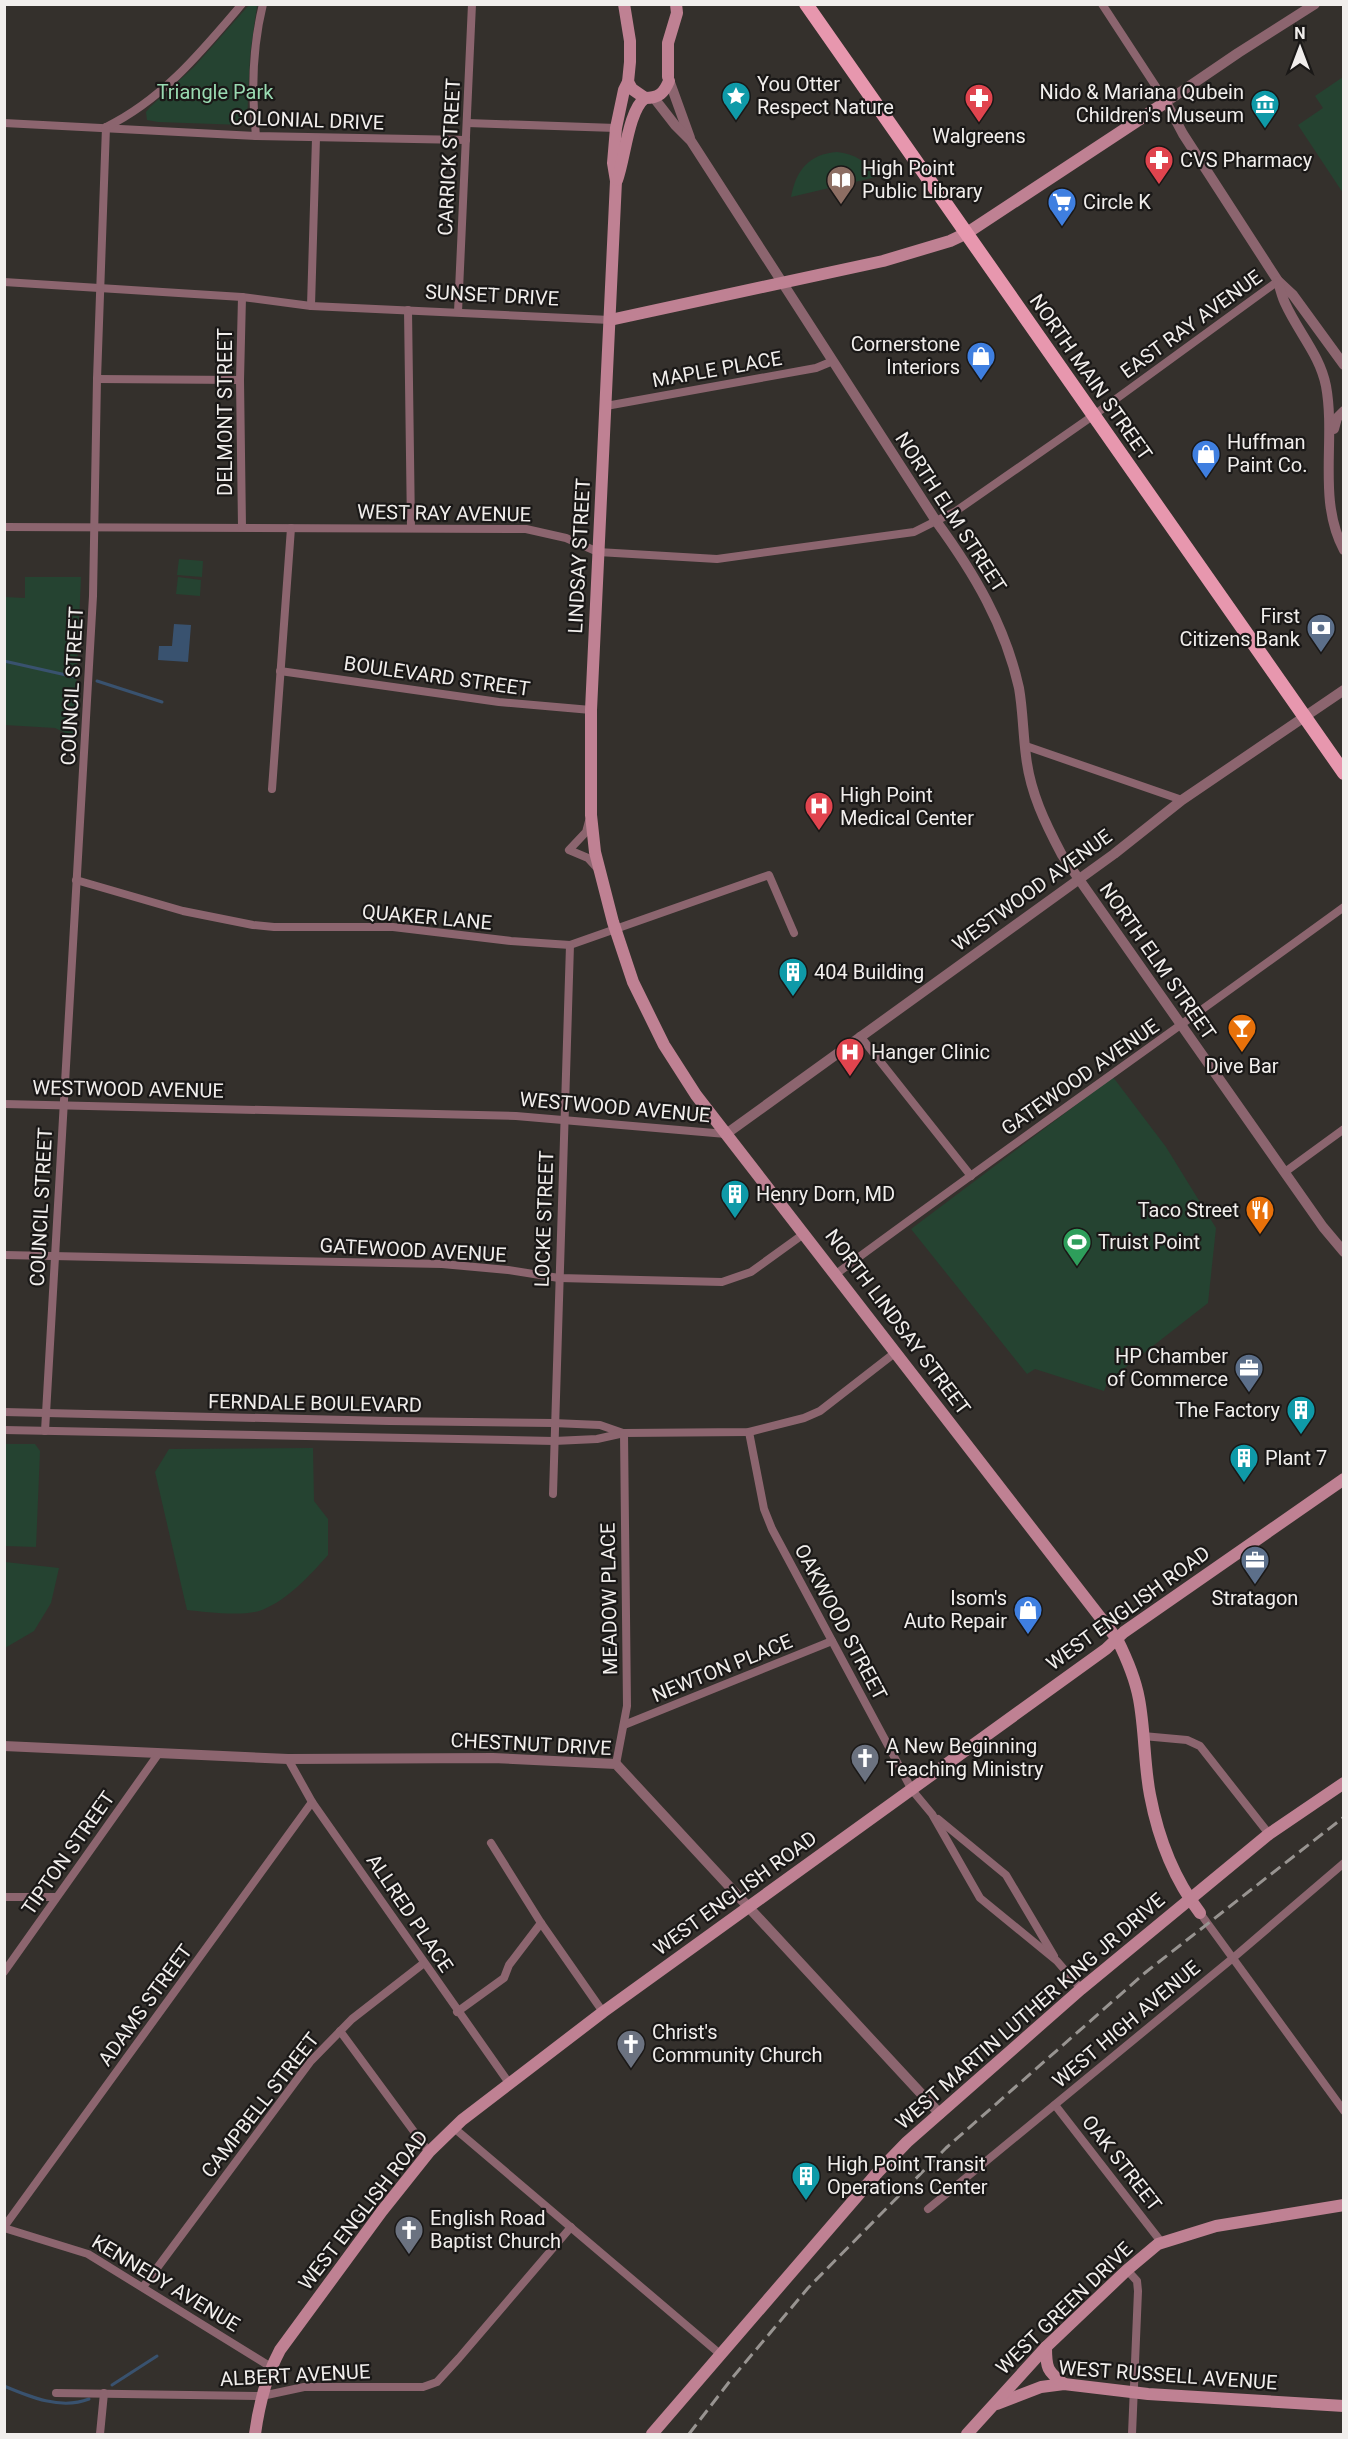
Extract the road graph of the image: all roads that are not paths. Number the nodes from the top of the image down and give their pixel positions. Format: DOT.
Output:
graph roads {
  1 [pos="242,4"];
  2 [pos="263,4"];
  3 [pos="472,4"];
  4 [pos="624,4"];
  5 [pos="806,4"];
  6 [pos="1102,4"];
  7 [pos="1315,4"];
  8 [pos="678,6"];
  9 [pos="669,79"];
  10 [pos="628,82"];
  11 [pos="650,98"];
  12 [pos="1166,102"];
  13 [pos="4,123"];
  14 [pos="467,123"];
  15 [pos="106,127"];
  16 [pos="616,128"];
  17 [pos="256,136"];
  18 [pos="316,138"];
  19 [pos="466,140"];
  20 [pos="691,141"];
  21 [pos="616,181"];
  22 [pos="967,233"];
  23 [pos="783,281"];
  24 [pos="1278,281"];
  25 [pos="4,282"];
  26 [pos="100,287"];
  27 [pos="242,297"];
  28 [pos="311,306"];
  29 [pos="408,310"];
  30 [pos="458,312"];
  31 [pos="610,320"];
  32 [pos="833,361"];
  33 [pos="1344,365"];
  34 [pos="97,379"];
  35 [pos="240,380"];
  36 [pos="606,406"];
  37 [pos="1344,411"];
  38 [pos="1094,415"];
  39 [pos="1330,441"];
  40 [pos="936,521"];
  41 [pos="242,526"];
  42 [pos="4,527"];
  43 [pos="94,527"];
  44 [pos="291,528"];
  45 [pos="411,528"];
  46 [pos="1344,550"];
  47 [pos="598,552"];
  48 [pos="280,671"];
  49 [pos="1344,690"];
  50 [pos="591,711"];
  51 [pos="1304,718"];
  52 [pos="1026,746"];
  53 [pos="1344,773"];
  54 [pos="272,789"];
  55 [pos="1182,800"];
  56 [pos="591,815"];
  57 [pos="601,875"];
  58 [pos="76,880"];
  59 [pos="1079,880"];
  60 [pos="1344,907"];
  61 [pos="616,930"];
  62 [pos="794,933"];
  63 [pos="570,945"];
  64 [pos="1181,1026"];
  65 [pos="860,1036"];
  66 [pos="4,1104"];
  67 [pos="63,1106"];
  68 [pos="565,1120"];
  69 [pos="1344,1129"];
  70 [pos="726,1134"];
  71 [pos="1285,1172"];
  72 [pos="971,1176"];
  73 [pos="805,1233"];
  74 [pos="1344,1252"];
  75 [pos="4,1255"];
  76 [pos="54,1256"];
  77 [pos="836,1274"];
  78 [pos="559,1278"];
  79 [pos="896,1352"];
  80 [pos="4,1412"];
  81 [pos="46,1412"];
  82 [pos="553,1422"];
  83 [pos="4,1430"];
  84 [pos="45,1431"];
  85 [pos="749,1432"];
  86 [pos="624,1433"];
  87 [pos="554,1441"];
  88 [pos="1342,1483"];
  89 [pos="553,1494"];
  90 [pos="1117,1639"];
  91 [pos="832,1641"];
  92 [pos="624,1725"];
  93 [pos="1143,1736"];
  94 [pos="4,1746"];
  95 [pos="159,1753"];
  96 [pos="288,1759"];
  97 [pos="616,1764"];
  98 [pos="1344,1782"];
  99 [pos="912,1790"];
  100 [pos="312,1802"];
  101 [pos="932,1815"];
  102 [pos="1269,1834"];
  103 [pos="491,1843"];
  104 [pos="1344,1863"];
  105 [pos="4,1897"];
  106 [pos="56,1897"];
  107 [pos="1189,1899"];
  108 [pos="747,1908"];
  109 [pos="1200,1913"];
  110 [pos="541,1923"];
  111 [pos="1233,1958"];
  112 [pos="1057,1962"];
  113 [pos="424,1963"];
  114 [pos="4,1972"];
  115 [pos="1081,1989"];
  116 [pos="457,2012"];
  117 [pos="603,2012"];
  118 [pos="340,2031"];
  119 [pos="509,2083"];
  120 [pos="1055,2105"];
  121 [pos="1344,2111"];
  122 [pos="940,2114"];
  123 [pos="454,2128"];
  124 [pos="429,2152"];
  125 [pos="1344,2205"];
  126 [pos="928,2209"];
  127 [pos="4,2227"];
  128 [pos="571,2227"];
  129 [pos="1162,2242"];
  130 [pos="1127,2270"];
  131 [pos="143,2287"];
  132 [pos="1046,2346"];
  133 [pos="720,2354"];
  134 [pos="271,2367"];
  135 [pos="1064,2384"];
  136 [pos="1133,2392"];
  137 [pos="56,2393"];
  138 [pos="104,2393"];
  139 [pos="262,2396"];
  140 [pos="993,2406"];
  141 [pos="1344,2406"];
  142 [pos="100,2434"];
  143 [pos="255,2434"];
  144 [pos="652,2434"];
  145 [pos="967,2434"];
  146 [pos="1131,2434"];
  1 -- 15 [label="street"];
  2 -- 17 [label="street"];
  3 -- 14 [label="street, CARRICK STREET"];
  4 -- 10 [label="main road, LINDSAY STREET"];
  5 -- 22 [label="main road, NORTH MAIN STREET"];
  6 -- 12 [label="street"];
  7 -- 12 [label="street"];
  8 -- 9 [label="main road"];
  9 -- 11 [label="main road, LINDSAY STREET"];
  9 -- 20 [label="street"];
  10 -- 11 [label="main road"];
  10 -- 16 [label="main road, LINDSAY STREET"];
  11 -- 20 [label="street"];
  11 -- 21 [label="main road, LINDSAY STREET"];
  12 -- 22 [label="main road, SUNSET DRIVE"];
  12 -- 24 [label="street"];
  13 -- 15 [label="street, COLONIAL DRIVE"];
  14 -- 16 [label="street"];
  14 -- 19 [label="street, CARRICK STREET"];
  15 -- 17 [label="street, COLONIAL DRIVE"];
  15 -- 26 [label="street, COUNCIL STREET"];
  16 -- 21 [label="main road, LINDSAY STREET"];
  17 -- 18 [label="street, COLONIAL DRIVE"];
  18 -- 19 [label="street, COLONIAL DRIVE"];
  18 -- 28 [label="street"];
  19 -- 30 [label="street, CARRICK STREET"];
  20 -- 23 [label="street, NORTH ELM STREET"];
  21 -- 31 [label="main road, LINDSAY STREET"];
  22 -- 23 [label="main road, SUNSET DRIVE"];
  22 -- 38 [label="main road, NORTH MAIN STREET"];
  23 -- 31 [label="main road, SUNSET DRIVE"];
  23 -- 32 [label="street, NORTH ELM STREET"];
  24 -- 33 [label="street"];
  24 -- 38 [label="street, EAST RAY AVENUE"];
  24 -- 39 [label="street"];
  25 -- 26 [label="street, SUNSET DRIVE"];
  26 -- 27 [label="street, SUNSET DRIVE"];
  26 -- 34 [label="street, COUNCIL STREET"];
  27 -- 28 [label="street, SUNSET DRIVE"];
  27 -- 35 [label="street, DELMONT STREET"];
  28 -- 29 [label="street, SUNSET DRIVE"];
  29 -- 30 [label="street, SUNSET DRIVE"];
  29 -- 45 [label="street"];
  30 -- 31 [label="street, SUNSET DRIVE"];
  31 -- 36 [label="main road, LINDSAY STREET"];
  32 -- 36 [label="street, MAPLE PLACE"];
  32 -- 40 [label="street, NORTH ELM STREET"];
  34 -- 35 [label="street"];
  34 -- 43 [label="street, COUNCIL STREET"];
  35 -- 41 [label="street, DELMONT STREET"];
  36 -- 47 [label="main road, LINDSAY STREET"];
  37 -- 39 [label="street"];
  38 -- 40 [label="street, WEST RAY AVENUE"];
  38 -- 51 [label="main road, NORTH MAIN STREET"];
  39 -- 46 [label="street"];
  40 -- 47 [label="street, WEST RAY AVENUE"];
  40 -- 52 [label="street, NORTH ELM STREET"];
  41 -- 43 [label="street, WEST RAY AVENUE"];
  41 -- 44 [label="street, WEST RAY AVENUE"];
  42 -- 43 [label="street, WEST RAY AVENUE"];
  43 -- 58 [label="street, COUNCIL STREET"];
  44 -- 45 [label="street, WEST RAY AVENUE"];
  44 -- 48 [label="street"];
  45 -- 47 [label="street, WEST RAY AVENUE"];
  47 -- 50 [label="main road, LINDSAY STREET"];
  48 -- 50 [label="street, BOULEVARD STREET"];
  48 -- 54 [label="street"];
  49 -- 51 [label="street, WESTWOOD AVENUE"];
  50 -- 56 [label="main road, LINDSAY STREET"];
  51 -- 53 [label="main road, NORTH MAIN STREET"];
  51 -- 55 [label="street, WESTWOOD AVENUE"];
  52 -- 55 [label="street"];
  52 -- 59 [label="street, NORTH ELM STREET"];
  55 -- 59 [label="street, WESTWOOD AVENUE"];
  56 -- 57 [label="main road, LINDSAY STREET"];
  56 -- 57 [label="street"];
  57 -- 61 [label="main road, LINDSAY STREET"];
  58 -- 63 [label="street, QUAKER LANE"];
  58 -- 67 [label="street, COUNCIL STREET"];
  59 -- 64 [label="street, NORTH ELM STREET"];
  59 -- 65 [label="street, WESTWOOD AVENUE"];
  60 -- 64 [label="street, GATEWOOD AVENUE"];
  61 -- 62 [label="street, QUAKER LANE"];
  61 -- 63 [label="street, QUAKER LANE"];
  61 -- 70 [label="main road, NORTH LINDSAY STREET"];
  63 -- 68 [label="street, LOCKE STREET"];
  64 -- 71 [label="street, NORTH ELM STREET"];
  64 -- 72 [label="street, GATEWOOD AVENUE"];
  65 -- 70 [label="street, WESTWOOD AVENUE"];
  65 -- 72 [label="street"];
  66 -- 67 [label="street, WESTWOOD AVENUE"];
  67 -- 68 [label="street, WESTWOOD AVENUE"];
  67 -- 76 [label="street, COUNCIL STREET"];
  68 -- 70 [label="street, WESTWOOD AVENUE"];
  68 -- 78 [label="street, LOCKE STREET"];
  69 -- 71 [label="street"];
  70 -- 73 [label="main road, NORTH LINDSAY STREET"];
  71 -- 74 [label="street, NORTH ELM STREET"];
  72 -- 77 [label="street, GATEWOOD AVENUE"];
  73 -- 77 [label="main road, NORTH LINDSAY STREET"];
  73 -- 78 [label="street, GATEWOOD AVENUE"];
  75 -- 76 [label="street, GATEWOOD AVENUE"];
  76 -- 78 [label="street, GATEWOOD AVENUE"];
  76 -- 81 [label="street, COUNCIL STREET"];
  77 -- 79 [label="main road, NORTH LINDSAY STREET"];
  78 -- 82 [label="street, LOCKE STREET"];
  79 -- 85 [label="street, FERNDALE BOULEVARD"];
  79 -- 90 [label="main road, NORTH LINDSAY STREET"];
  80 -- 81 [label="street, FERNDALE BOULEVARD"];
  81 -- 82 [label="street, FERNDALE BOULEVARD"];
  81 -- 84 [label="street, COUNCIL STREET"];
  82 -- 86 [label="street, FERNDALE BOULEVARD"];
  82 -- 87 [label="street, LOCKE STREET"];
  83 -- 84 [label="street, FERNDALE BOULEVARD"];
  84 -- 87 [label="street, FERNDALE BOULEVARD"];
  85 -- 86 [label="street, FERNDALE BOULEVARD"];
  85 -- 91 [label="street, OAKWOOD STREET"];
  86 -- 87 [label="street, FERNDALE BOULEVARD"];
  86 -- 92 [label="street, MEADOW PLACE"];
  87 -- 89 [label="street, LOCKE STREET"];
  88 -- 90 [label="main road, WEST ENGLISH ROAD"];
  90 -- 93 [label="main road, NORTH LINDSAY STREET"];
  90 -- 99 [label="main road, WEST ENGLISH ROAD"];
  91 -- 92 [label="street, NEWTON PLACE"];
  91 -- 99 [label="street, OAKWOOD STREET"];
  92 -- 97 [label="street, MEADOW PLACE"];
  93 -- 102 [label="street"];
  93 -- 107 [label="main road, NORTH LINDSAY STREET"];
  94 -- 95 [label="street, CHESTNUT DRIVE"];
  95 -- 96 [label="street, CHESTNUT DRIVE"];
  95 -- 106 [label="street, TIPTON STREET"];
  96 -- 97 [label="street, CHESTNUT DRIVE"];
  96 -- 100 [label="street, ALLRED PLACE"];
  97 -- 108 [label="street, CHESTNUT DRIVE"];
  98 -- 102 [label="main road, WEST MARTIN LUTHER KING JR DRIVE"];
  99 -- 101 [label="street, OAKWOOD STREET"];
  99 -- 108 [label="main road, WEST ENGLISH ROAD"];
  100 -- 113 [label="street, ALLRED PLACE"];
  100 -- 127 [label="street, ADAMS STREET"];
  101 -- 112 [label="street, OAKWOOD STREET"];
  101 -- 112 [label="street, OAKWOOD STREET"];
  102 -- 107 [label="main road, WEST MARTIN LUTHER KING JR DRIVE"];
  103 -- 110 [label="street"];
  104 -- 111 [label="street, WEST HIGH AVENUE"];
  105 -- 106 [label="street"];
  106 -- 114 [label="street, TIPTON STREET"];
  107 -- 109 [label="main road, NORTH LINDSAY STREET"];
  107 -- 115 [label="main road, WEST MARTIN LUTHER KING JR DRIVE"];
  108 -- 117 [label="main road, WEST ENGLISH ROAD"];
  108 -- 122 [label="street, CHESTNUT DRIVE"];
  109 -- 111 [label="street"];
  110 -- 116 [label="street"];
  110 -- 117 [label="street"];
  111 -- 120 [label="street, WEST HIGH AVENUE"];
  111 -- 121 [label="street"];
  112 -- 115 [label="street, OAKWOOD STREET"];
  113 -- 116 [label="street, ALLRED PLACE"];
  113 -- 118 [label="street, CAMPBELL STREET"];
  115 -- 122 [label="main road, WEST MARTIN LUTHER KING JR DRIVE"];
  116 -- 119 [label="street, ALLRED PLACE"];
  117 -- 119 [label="main road, WEST ENGLISH ROAD"];
  118 -- 124 [label="street"];
  118 -- 131 [label="street, CAMPBELL STREET"];
  119 -- 123 [label="main road, WEST ENGLISH ROAD"];
  120 -- 126 [label="street, WEST HIGH AVENUE"];
  120 -- 129 [label="street, OAK STREET"];
  122 -- 133 [label="main road, WEST MARTIN LUTHER KING JR DRIVE"];
  123 -- 124 [label="main road, WEST ENGLISH ROAD"];
  123 -- 128 [label="street"];
  124 -- 134 [label="main road, WEST ENGLISH ROAD"];
  125 -- 129 [label="main road, WEST GREEN DRIVE"];
  127 -- 131 [label="street, KENNEDY AVENUE"];
  128 -- 133 [label="street"];
  128 -- 139 [label="street, ALBERT AVENUE"];
  129 -- 130 [label="main road, WEST GREEN DRIVE"];
  130 -- 132 [label="main road, WEST GREEN DRIVE"];
  130 -- 136 [label="street"];
  131 -- 134 [label="street, KENNEDY AVENUE"];
  132 -- 135 [label="main road"];
  132 -- 140 [label="main road, WEST GREEN DRIVE"];
  133 -- 144 [label="main road, WEST MARTIN LUTHER KING JR DRIVE"];
  134 -- 139 [label="main road, WEST ENGLISH ROAD"];
  135 -- 136 [label="main road, WEST RUSSELL AVENUE"];
  135 -- 140 [label="main road, WEST RUSSELL AVENUE"];
  136 -- 141 [label="main road, WEST RUSSELL AVENUE"];
  136 -- 146 [label="street"];
  137 -- 138 [label="street, ALBERT AVENUE"];
  138 -- 139 [label="street, ALBERT AVENUE"];
  138 -- 142 [label="street"];
  139 -- 143 [label="main road, WEST ENGLISH ROAD"];
  140 -- 145 [label="main road, WEST GREEN DRIVE"];
}
